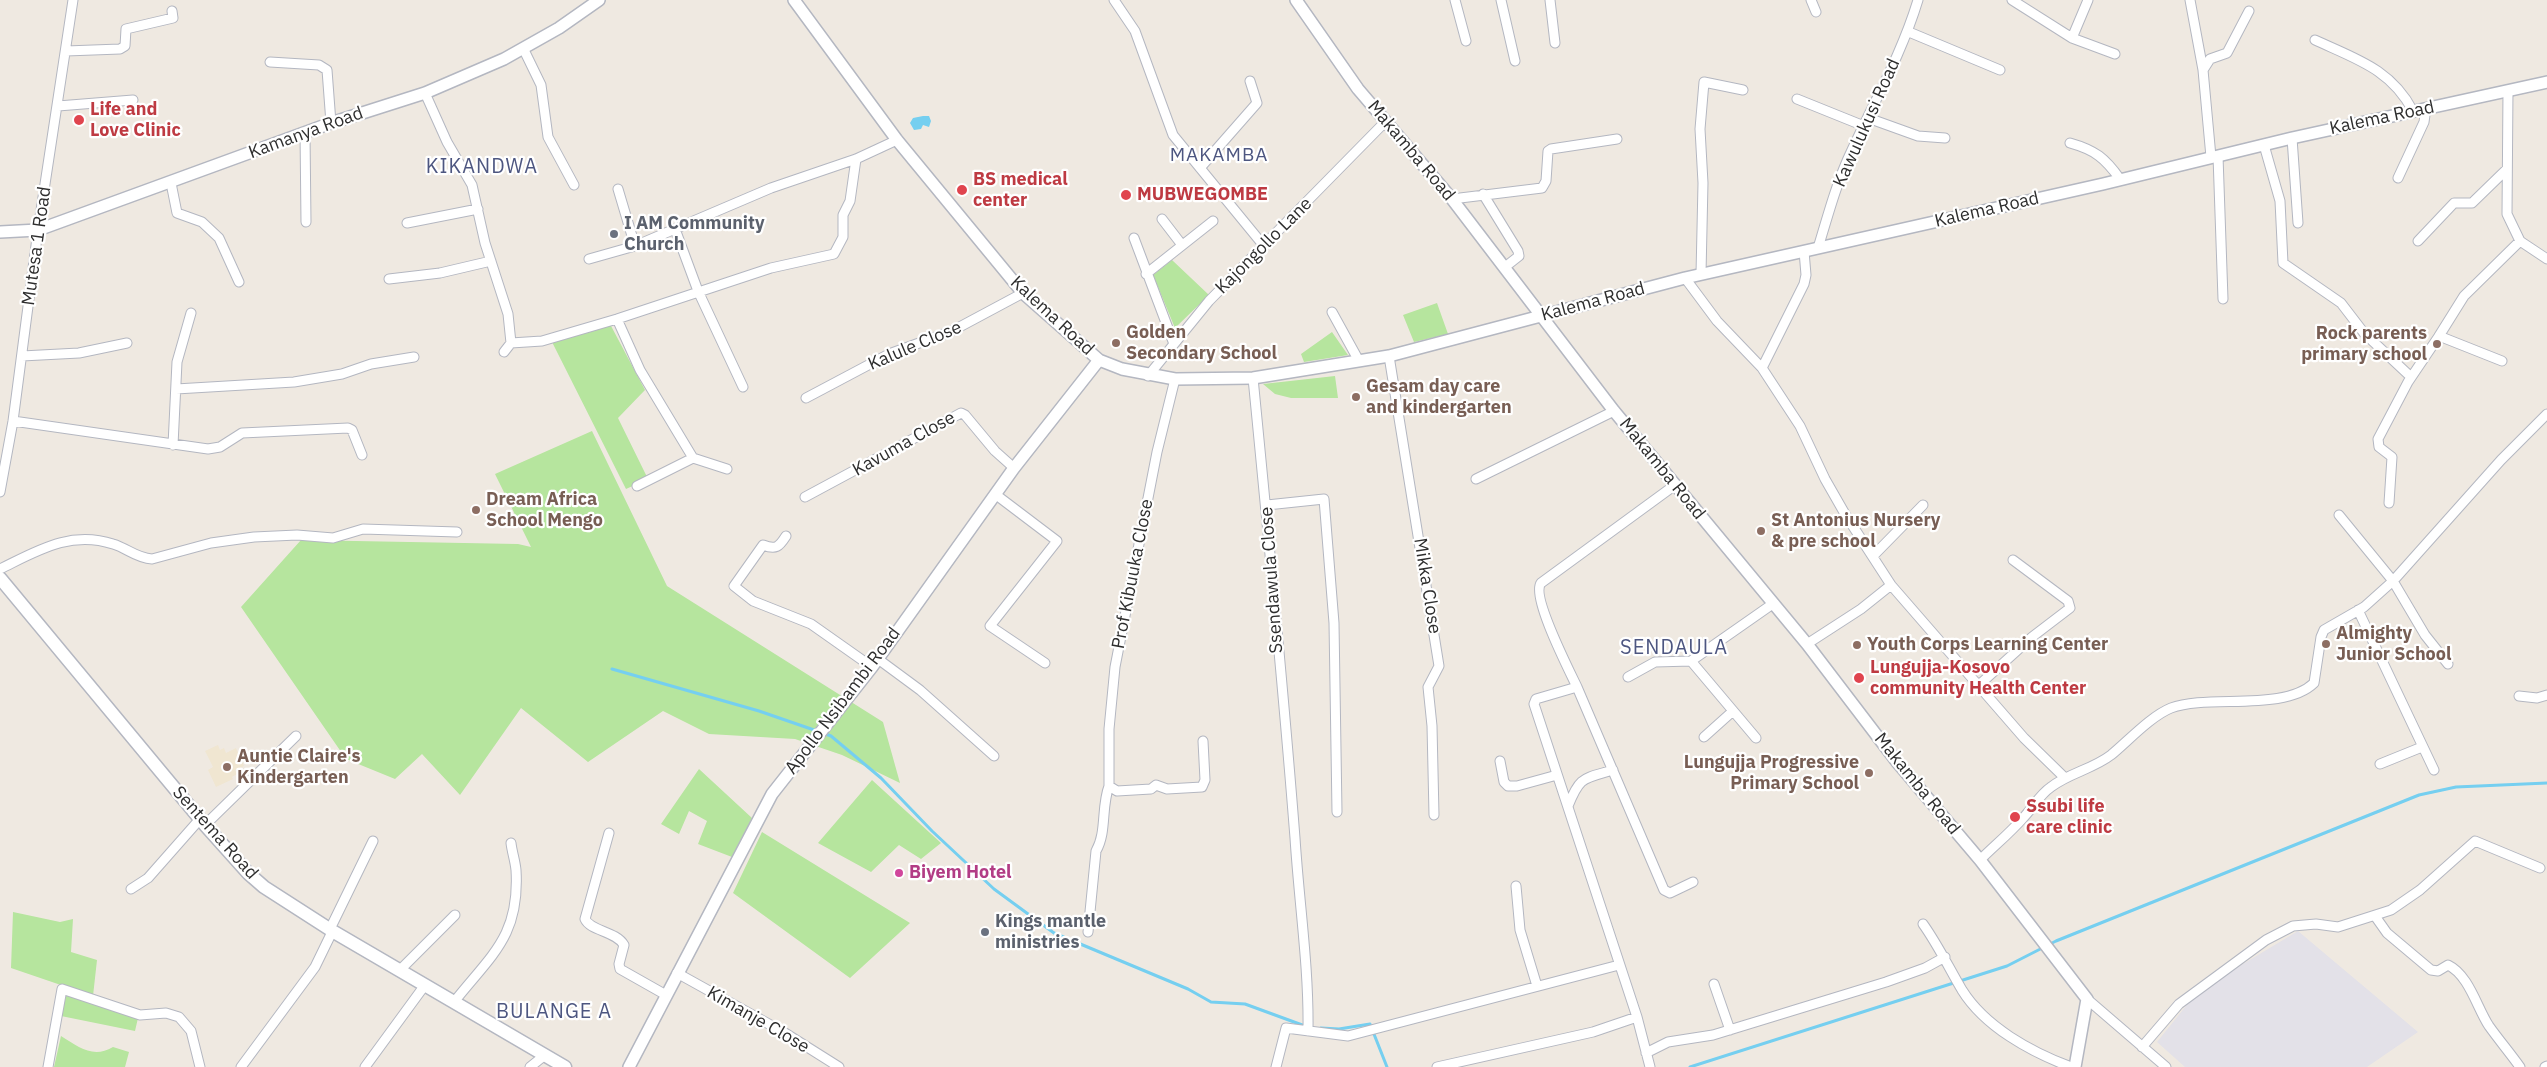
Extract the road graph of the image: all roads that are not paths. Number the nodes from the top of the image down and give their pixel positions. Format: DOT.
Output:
graph roads {
  1 [pos="73,0"];
  2 [pos="599,0"];
  3 [pos="794,0"];
  4 [pos="1114,0"];
  5 [pos="1296,0"];
  6 [pos="1455,0"];
  7 [pos="1501,0"];
  8 [pos="1550,0"];
  9 [pos="1811,0"];
  10 [pos="1918,0"];
  11 [pos="2012,0"];
  12 [pos="2088,0"];
  13 [pos="2190,0"];
  14 [pos="172,11"];
  15 [pos="2249,11"];
  16 [pos="1816,12"];
  17 [pos="1908,32"];
  18 [pos="2072,38"];
  19 [pos="1466,40"];
  20 [pos="2315,40"];
  21 [pos="1556,43"];
  22 [pos="524,48"];
  23 [pos="66,51"];
  24 [pos="2116,54"];
  25 [pos="1515,61"];
  26 [pos="270,62"];
  27 [pos="2000,70"];
  28 [pos="2203,70"];
  29 [pos="1250,81"];
  30 [pos="2547,82"];
  31 [pos="1743,90"];
  32 [pos="2508,91"];
  33 [pos="425,93"];
  34 [pos="1797,99"];
  35 [pos="133,100"];
  36 [pos="58,106"];
  37 [pos="2426,108"];
  38 [pos="2413,111"];
  39 [pos="1386,121"];
  40 [pos="1866,122"];
  41 [pos="331,123"];
  42 [pos="305,134"];
  43 [pos="1945,138"];
  44 [pos="2292,138"];
  45 [pos="1617,139"];
  46 [pos="897,140"];
  47 [pos="2070,143"];
  48 [pos="2264,144"];
  49 [pos="2214,156"];
  50 [pos="856,159"];
  51 [pos="1200,168"];
  52 [pos="2507,169"];
  53 [pos="2398,178"];
  54 [pos="2120,179"];
  55 [pos="171,183"];
  56 [pos="574,185"];
  57 [pos="618,189"];
  58 [pos="1484,194"];
  59 [pos="1452,199"];
  60 [pos="478,209"];
  61 [pos="1162,219"];
  62 [pos="1212,221"];
  63 [pos="306,222"];
  64 [pos="406,223"];
  65 [pos="2298,223"];
  66 [pos="38,230"];
  67 [pos="674,230"];
  68 [pos="0,232"];
  69 [pos="1134,238"];
  70 [pos="2418,241"];
  71 [pos="2520,241"];
  72 [pos="635,246"];
  73 [pos="1182,246"];
  74 [pos="1264,246"];
  75 [pos="1818,248"];
  76 [pos="1804,251"];
  77 [pos="589,259"];
  78 [pos="2547,259"];
  79 [pos="491,261"];
  80 [pos="1505,267"];
  81 [pos="1146,274"];
  82 [pos="1701,274"];
  83 [pos="1685,278"];
  84 [pos="389,279"];
  85 [pos="239,282"];
  86 [pos="698,291"];
  87 [pos="1024,293"];
  88 [pos="2223,299"];
  89 [pos="191,312"];
  90 [pos="1332,312"];
  91 [pos="1542,316"];
  92 [pos="617,320"];
  93 [pos="2439,336"];
  94 [pos="127,343"];
  95 [pos="511,344"];
  96 [pos="1174,344"];
  97 [pos="504,352"];
  98 [pos="22,356"];
  99 [pos="1389,356"];
  100 [pos="414,357"];
  101 [pos="1100,360"];
  102 [pos="1359,361"];
  103 [pos="2502,361"];
  104 [pos="1762,368"];
  105 [pos="1148,376"];
  106 [pos="2412,377"];
  107 [pos="1253,378"];
  108 [pos="1175,379"];
  109 [pos="743,387"];
  110 [pos="176,389"];
  111 [pos="806,398"];
  112 [pos="1614,411"];
  113 [pos="2546,415"];
  114 [pos="13,421"];
  115 [pos="173,444"];
  116 [pos="362,455"];
  117 [pos="693,458"];
  118 [pos="1014,468"];
  119 [pos="727,469"];
  120 [pos="1476,479"];
  121 [pos="1675,485"];
  122 [pos="637,486"];
  123 [pos="0,492"];
  124 [pos="995,494"];
  125 [pos="805,497"];
  126 [pos="2389,503"];
  127 [pos="1267,505"];
  128 [pos="1923,505"];
  129 [pos="2339,515"];
  130 [pos="456,532"];
  131 [pos="786,536"];
  132 [pos="1873,556"];
  133 [pos="2013,560"];
  134 [pos="0,569"];
  135 [pos="0,578"];
  136 [pos="2393,581"];
  137 [pos="1891,585"];
  138 [pos="1774,603"];
  139 [pos="2358,610"];
  140 [pos="1807,644"];
  141 [pos="1691,661"];
  142 [pos="875,663"];
  143 [pos="1044,663"];
  144 [pos="2448,664"];
  145 [pos="1628,677"];
  146 [pos="1979,685"];
  147 [pos="1577,687"];
  148 [pos="2547,695"];
  149 [pos="2519,696"];
  150 [pos="1733,711"];
  151 [pos="296,736"];
  152 [pos="1704,737"];
  153 [pos="1756,738"];
  154 [pos="1203,740"];
  155 [pos="2422,747"];
  156 [pos="994,756"];
  157 [pos="1500,761"];
  158 [pos="2380,764"];
  159 [pos="1613,770"];
  160 [pos="2434,770"];
  161 [pos="1557,775"];
  162 [pos="2064,778"];
  163 [pos="1110,786"];
  164 [pos="1568,806"];
  165 [pos="1336,812"];
  166 [pos="1434,815"];
  167 [pos="202,822"];
  168 [pos="609,833"];
  169 [pos="373,841"];
  170 [pos="511,843"];
  171 [pos="1980,860"];
  172 [pos="2540,868"];
  173 [pos="1692,882"];
  174 [pos="1516,886"];
  175 [pos="131,889"];
  176 [pos="455,915"];
  177 [pos="2375,916"];
  178 [pos="1924,924"];
  179 [pos="331,930"];
  180 [pos="1088,932"];
  181 [pos="1945,957"];
  182 [pos="1619,964"];
  183 [pos="400,970"];
  184 [pos="678,973"];
  185 [pos="1714,984"];
  186 [pos="425,985"];
  187 [pos="1536,986"];
  188 [pos="666,995"];
  189 [pos="2087,999"];
  190 [pos="454,1002"];
  191 [pos="1637,1017"];
  192 [pos="1730,1030"];
  193 [pos="1308,1031"];
  194 [pos="2142,1047"];
  195 [pos="1646,1053"];
  196 [pos="545,1056"];
  197 [pos="48,1067"];
  198 [pos="200,1067"];
  199 [pos="241,1067"];
  200 [pos="366,1067"];
  201 [pos="530,1067"];
  202 [pos="565,1067"];
  203 [pos="629,1067"];
  204 [pos="839,1067"];
  205 [pos="1276,1067"];
  206 [pos="1437,1067"];
  207 [pos="1650,1067"];
  208 [pos="2071,1067"];
  209 [pos="2075,1067"];
  210 [pos="2166,1067"];
  211 [pos="2520,1067"];
  1 -- 23 [label="street, Mutesa 1 Road"];
  2 -- 22 [label="street, Kamanya Road"];
  3 -- 46 [label="street, Kalema Road"];
  4 -- 51 [label="street"];
  5 -- 39 [label="street, Makamba Road"];
  6 -- 19 [label="street"];
  7 -- 25 [label="street"];
  8 -- 21 [label="street"];
  9 -- 16 [label="street"];
  10 -- 17 [label="street, Kawulukusi Road"];
  11 -- 18 [label="street"];
  12 -- 18 [label="street"];
  13 -- 28 [label="street"];
  14 -- 23 [label="street"];
  15 -- 28 [label="street"];
  17 -- 27 [label="street"];
  17 -- 40 [label="street, Kawulukusi Road"];
  18 -- 24 [label="street"];
  20 -- 38 [label="street"];
  22 -- 33 [label="street, Kamanya Road"];
  22 -- 56 [label="street"];
  23 -- 36 [label="street, Mutesa 1 Road"];
  26 -- 41 [label="street"];
  28 -- 49 [label="street"];
  29 -- 51 [label="street"];
  30 -- 32 [label="street, Kalema Road"];
  31 -- 82 [label="street"];
  32 -- 37 [label="street, Kalema Road"];
  32 -- 52 [label="street"];
  33 -- 41 [label="street, Kamanya Road"];
  33 -- 60 [label="street"];
  34 -- 40 [label="street"];
  35 -- 36 [label="street"];
  36 -- 66 [label="street, Mutesa 1 Road"];
  37 -- 38 [label="street, Kalema Road"];
  37 -- 53 [label="street"];
  38 -- 44 [label="street, Kalema Road"];
  39 -- 59 [label="street, Makamba Road"];
  39 -- 74 [label="street, Kajongollo Lane"];
  40 -- 43 [label="street"];
  40 -- 75 [label="street, Kawulukusi Road"];
  41 -- 42 [label="street, Kamanya Road"];
  42 -- 55 [label="street, Kamanya Road"];
  42 -- 63 [label="street"];
  44 -- 48 [label="street, Kalema Road"];
  44 -- 65 [label="street"];
  45 -- 58 [label="street"];
  46 -- 50 [label="street"];
  46 -- 87 [label="street, Kalema Road"];
  47 -- 54 [label="street"];
  48 -- 49 [label="street, Kalema Road"];
  48 -- 106 [label="street"];
  49 -- 54 [label="street, Kalema Road"];
  49 -- 88 [label="street"];
  50 -- 67 [label="street"];
  50 -- 86 [label="street"];
  51 -- 74 [label="street"];
  52 -- 70 [label="street"];
  52 -- 71 [label="street"];
  54 -- 75 [label="street, Kalema Road"];
  55 -- 66 [label="street, Kamanya Road"];
  55 -- 85 [label="street"];
  57 -- 72 [label="street"];
  58 -- 59 [label="street"];
  58 -- 80 [label="street"];
  59 -- 80 [label="street, Makamba Road"];
  60 -- 64 [label="street"];
  60 -- 79 [label="street"];
  61 -- 73 [label="street"];
  62 -- 73 [label="street"];
  66 -- 68 [label="street, Kamanya Road"];
  66 -- 98 [label="street, Mutesa 1 Road"];
  67 -- 72 [label="street"];
  67 -- 86 [label="street"];
  69 -- 81 [label="street"];
  71 -- 78 [label="street"];
  71 -- 93 [label="street"];
  72 -- 77 [label="street"];
  73 -- 81 [label="street"];
  74 -- 96 [label="street, Kajongollo Lane"];
  75 -- 76 [label="street, Kalema Road"];
  76 -- 82 [label="street, Kalema Road"];
  76 -- 104 [label="street"];
  79 -- 84 [label="street"];
  79 -- 95 [label="street"];
  80 -- 91 [label="street, Makamba Road"];
  81 -- 96 [label="street"];
  82 -- 83 [label="street, Kalema Road"];
  83 -- 91 [label="street, Kalema Road"];
  83 -- 104 [label="street"];
  86 -- 92 [label="street"];
  86 -- 109 [label="street"];
  87 -- 101 [label="street, Kalema Road"];
  87 -- 111 [label="street, Kalule Close"];
  89 -- 110 [label="street"];
  90 -- 102 [label="street"];
  91 -- 99 [label="street, Kalema Road"];
  91 -- 112 [label="street, Makamba Road"];
  92 -- 95 [label="street"];
  92 -- 117 [label="street"];
  93 -- 103 [label="street"];
  93 -- 106 [label="street"];
  94 -- 98 [label="street"];
  95 -- 97 [label="street"];
  96 -- 105 [label="street, Kajongollo Lane"];
  98 -- 114 [label="street, Mutesa 1 Road"];
  99 -- 102 [label="street, Kalema Road"];
  99 -- 166 [label="street, Mikka Close"];
  100 -- 110 [label="street"];
  101 -- 105 [label="street, Kalema Road"];
  101 -- 118 [label="street, Apollo Nsibambi Road"];
  102 -- 107 [label="street, Kalema Road"];
  104 -- 132 [label="street"];
  105 -- 108 [label="street, Kalema Road"];
  106 -- 126 [label="street"];
  107 -- 108 [label="street, Kalema Road"];
  107 -- 127 [label="street, Ssendawula Close"];
  108 -- 163 [label="street, Prof Kibuuka Close"];
  110 -- 115 [label="street"];
  112 -- 120 [label="street"];
  112 -- 121 [label="street, Makamba Road"];
  113 -- 136 [label="street"];
  114 -- 115 [label="street"];
  114 -- 123 [label="street, Mutesa 1 Road"];
  115 -- 116 [label="street"];
  117 -- 119 [label="street"];
  117 -- 122 [label="street"];
  118 -- 124 [label="street, Apollo Nsibambi Road"];
  118 -- 125 [label="street, Kavuma Close"];
  121 -- 138 [label="street, Makamba Road"];
  121 -- 147 [label="street"];
  124 -- 142 [label="street, Apollo Nsibambi Road"];
  124 -- 143 [label="street"];
  127 -- 165 [label="street"];
  127 -- 193 [label="street, Ssendawula Close"];
  128 -- 132 [label="street"];
  129 -- 136 [label="street"];
  130 -- 134 [label="street"];
  131 -- 142 [label="street"];
  132 -- 137 [label="street"];
  133 -- 146 [label="street"];
  135 -- 167 [label="main road, Sentema Road"];
  136 -- 139 [label="street"];
  136 -- 144 [label="street"];
  137 -- 140 [label="street"];
  137 -- 146 [label="street"];
  138 -- 140 [label="street, Makamba Road"];
  138 -- 141 [label="street"];
  139 -- 155 [label="street"];
  139 -- 162 [label="street"];
  140 -- 171 [label="street, Makamba Road"];
  141 -- 145 [label="street"];
  141 -- 150 [label="street"];
  142 -- 156 [label="street"];
  142 -- 184 [label="street, Apollo Nsibambi Road"];
  146 -- 162 [label="street"];
  147 -- 159 [label="street"];
  147 -- 161 [label="street"];
  148 -- 149 [label="street"];
  150 -- 152 [label="street"];
  150 -- 153 [label="street"];
  151 -- 167 [label="street"];
  154 -- 163 [label="street"];
  155 -- 158 [label="street"];
  155 -- 160 [label="street"];
  157 -- 161 [label="street"];
  159 -- 164 [label="street"];
  159 -- 173 [label="street"];
  161 -- 164 [label="street"];
  162 -- 171 [label="street"];
  163 -- 180 [label="street, Prof Kibuuka Close"];
  164 -- 182 [label="street"];
  167 -- 175 [label="street"];
  167 -- 179 [label="main road, Sentema Road"];
  168 -- 188 [label="street"];
  169 -- 179 [label="street"];
  170 -- 190 [label="street"];
  171 -- 189 [label="street, Makamba Road"];
  172 -- 177 [label="street"];
  174 -- 187 [label="street"];
  176 -- 183 [label="street"];
  177 -- 194 [label="street"];
  177 -- 211 [label="street"];
  178 -- 181 [label="street"];
  179 -- 183 [label="main road, Sentema Road"];
  179 -- 199 [label="street"];
  181 -- 192 [label="street"];
  181 -- 208 [label="street"];
  182 -- 187 [label="street"];
  182 -- 191 [label="street"];
  183 -- 186 [label="main road, Sentema Road"];
  184 -- 188 [label="street, Apollo Nsibambi Road"];
  184 -- 204 [label="street, Kimanje Close"];
  185 -- 192 [label="street"];
  186 -- 190 [label="main road, Sentema Road"];
  186 -- 200 [label="street"];
  187 -- 193 [label="street"];
  188 -- 203 [label="street, Apollo Nsibambi Road"];
  189 -- 194 [label="street"];
  189 -- 209 [label="street"];
  190 -- 196 [label="main road, Sentema Road"];
  191 -- 195 [label="street"];
  191 -- 206 [label="street"];
  192 -- 195 [label="street"];
  193 -- 205 [label="street"];
  194 -- 210 [label="street"];
  195 -- 207 [label="street"];
  196 -- 201 [label="street"];
  196 -- 202 [label="main road, Sentema Road"];
  197 -- 198 [label="street"];
}
